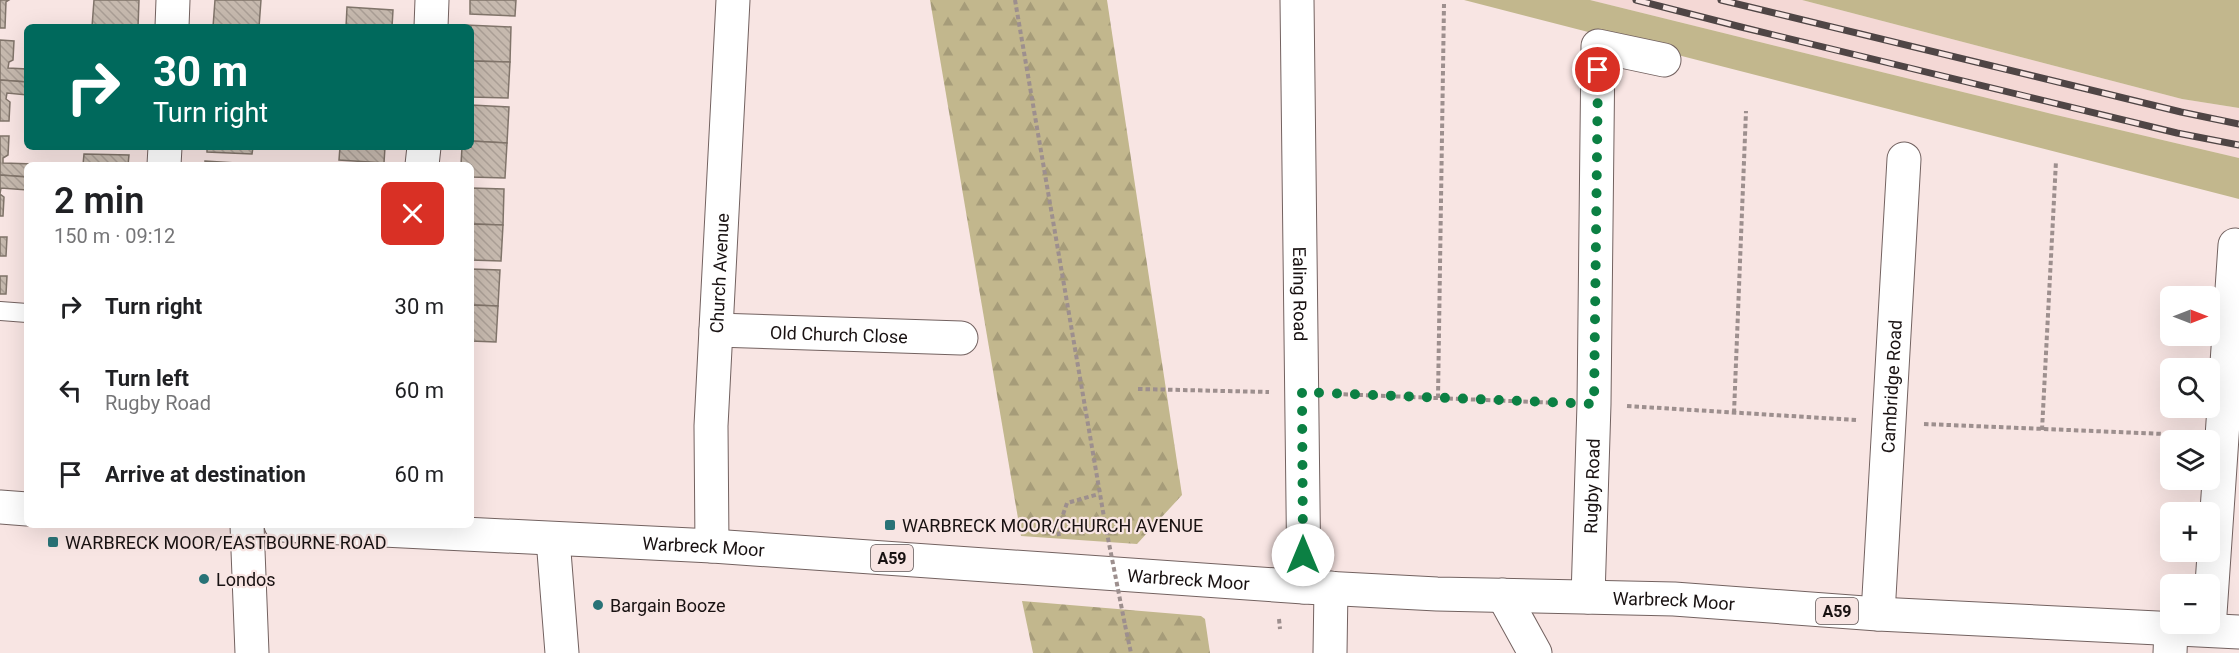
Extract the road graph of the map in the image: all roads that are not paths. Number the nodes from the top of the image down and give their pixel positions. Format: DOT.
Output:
graph roads {
  1 [pos="173,0"];
  2 [pos="432,0"];
  3 [pos="733,0"];
  4 [pos="1297,0"];
  5 [pos="172,24"];
  6 [pos="431,24"];
  7 [pos="1664,60"];
  8 [pos="1904,159"];
  9 [pos="2235,245"];
  10 [pos="0,311"];
  11 [pos="24,313"];
  12 [pos="716,330"];
  13 [pos="961,338"];
  14 [pos="0,507"];
  15 [pos="24,509"];
  16 [pos="247,528"];
  17 [pos="402,528"];
  18 [pos="553,538"];
  19 [pos="712,546"];
  20 [pos="2218,574"];
  21 [pos="1317,588"];
  22 [pos="1503,595"];
  23 [pos="1588,597"];
  24 [pos="1878,614"];
  25 [pos="2190,634"];
  26 [pos="2170,641"];
  27 [pos="252,653"];
  28 [pos="562,653"];
  29 [pos="1330,653"];
  30 [pos="1535,653"];
  1 -- 5 [label="main road"];
  2 -- 6 [label="main road"];
  3 -- 12 [label="main road, Church Avenue"];
  4 -- 21 [label="main road, Ealing Road"];
  7 -- 23 [label="main road, Rugby Road"];
  8 -- 24 [label="main road, Cambridge Road"];
  9 -- 20 [label="main road"];
  10 -- 11 [label="lane"];
  12 -- 13 [label="main road, Old Church Close"];
  12 -- 19 [label="main road, Church Avenue"];
  14 -- 15 [label="main road"];
  16 -- 27 [label="main road"];
  17 -- 18 [label="main road, Warbreck Moor / A59"];
  18 -- 19 [label="main road, Warbreck Moor / A59"];
  18 -- 28 [label="main road"];
  19 -- 21 [label="main road, Warbreck Moor / A59"];
  21 -- 22 [label="main road, Warbreck Moor / A59"];
  21 -- 29 [label="main road, Ealing Road"];
  22 -- 23 [label="main road, Warbreck Moor / A59"];
  22 -- 30 [label="main road"];
  23 -- 24 [label="main road, Warbreck Moor / A59"];
  24 -- 26 [label="main road, Warbreck Moor / A59"];
  25 -- 26 [label="main road, Warbreck Moor / A59"];
}
